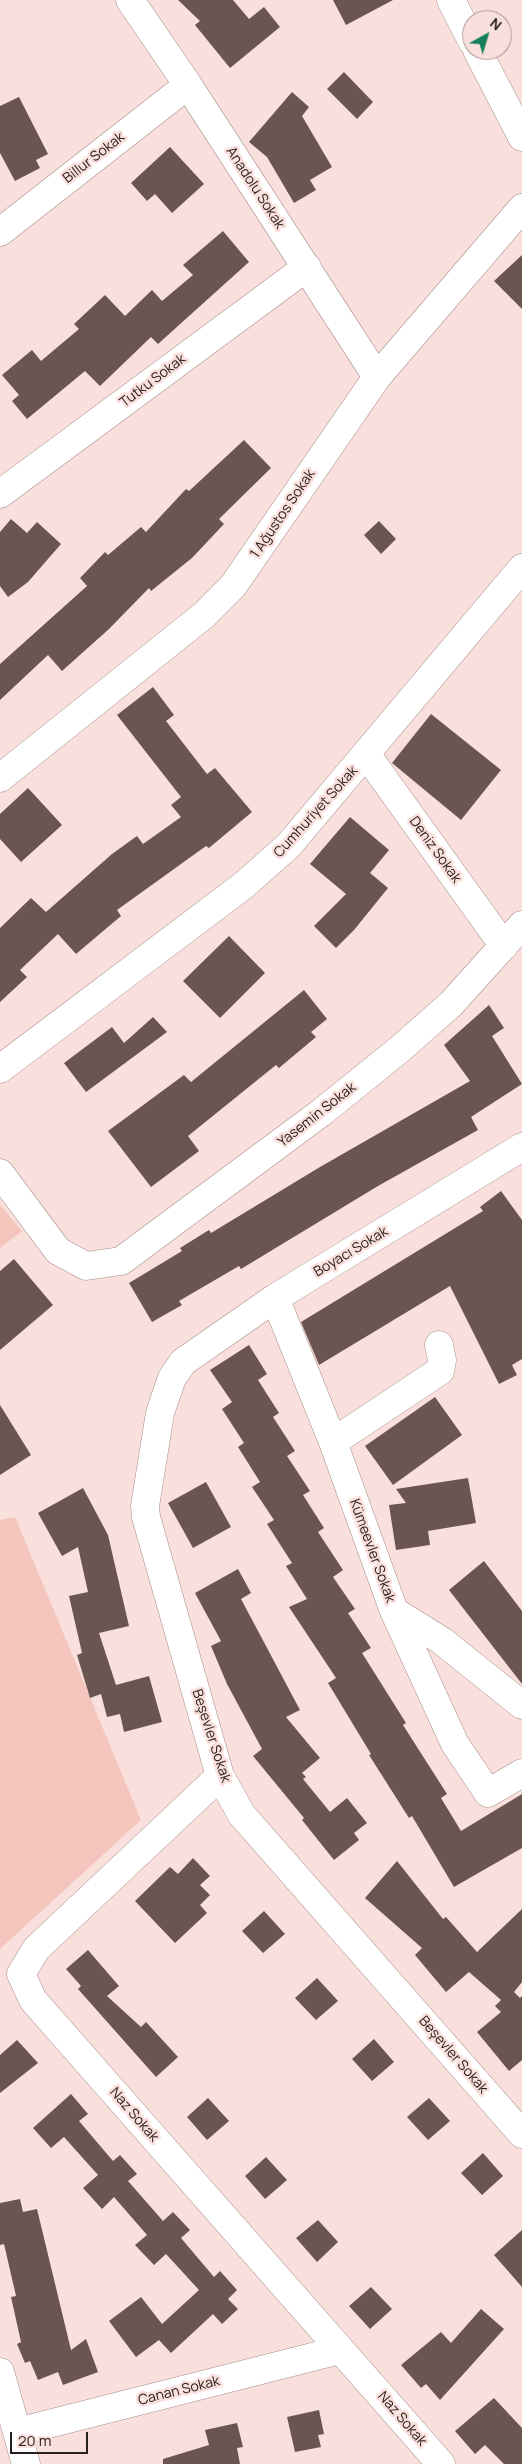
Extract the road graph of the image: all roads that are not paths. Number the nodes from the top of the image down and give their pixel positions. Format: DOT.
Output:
graph roads {
  1 [pos="130,0"];
  2 [pos="451,0"];
  3 [pos="462,21"];
  4 [pos="482,60"];
  5 [pos="188,85"];
  6 [pos="522,137"];
  7 [pos="522,208"];
  8 [pos="0,232"];
  9 [pos="307,267"];
  10 [pos="377,377"];
  11 [pos="0,494"];
  12 [pos="522,568"];
  13 [pos="366,754"];
  14 [pos="0,778"];
  15 [pos="522,925"];
  16 [pos="504,946"];
  17 [pos="0,1069"];
  18 [pos="520,1154"];
  19 [pos="0,1173"];
  20 [pos="275,1298"];
  21 [pos="439,1345"];
  22 [pos="183,1362"];
  23 [pos="333,1442"];
  24 [pos="394,1611"];
  25 [pos="522,1705"];
  26 [pos="522,1772"];
  27 [pos="220,1776"];
  28 [pos="519,2125"];
  29 [pos="340,2350"];
  30 [pos="0,2372"];
  31 [pos="17,2432"];
  32 [pos="26,2464"];
  33 [pos="441,2464"];
  1 -- 5 [label="street, Anadolu Sokak"];
  2 -- 3 [label="street"];
  4 -- 6 [label="street"];
  5 -- 8 [label="street, Billur Sokak"];
  5 -- 9 [label="street, Anadolu Sokak"];
  7 -- 10 [label="street, 1 Ağustos Sokak"];
  9 -- 10 [label="street, Anadolu Sokak"];
  9 -- 11 [label="street, Tutku Sokak"];
  10 -- 14 [label="street, 1 Ağustos Sokak"];
  12 -- 13 [label="street, Cumhuriyet Sokak"];
  13 -- 16 [label="street, Deniz Sokak"];
  13 -- 17 [label="street, Cumhuriyet Sokak"];
  15 -- 16 [label="street, Yasemin Sokak"];
  16 -- 19 [label="street, Yasemin Sokak"];
  18 -- 20 [label="street, Boyacı Sokak"];
  20 -- 22 [label="street, Boyacı Sokak"];
  20 -- 23 [label="street, Kümeevler Sokak"];
  21 -- 23 [label="street"];
  22 -- 27 [label="street, Beşevler Sokak"];
  23 -- 24 [label="street, Kümeevler Sokak"];
  24 -- 25 [label="street"];
  24 -- 26 [label="street, Kümeevler Sokak"];
  27 -- 28 [label="street, Beşevler Sokak"];
  27 -- 29 [label="street, Naz Sokak"];
  29 -- 31 [label="street, Canan Sokak"];
  29 -- 33 [label="street, Naz Sokak"];
  30 -- 31 [label="street"];
  31 -- 32 [label="street"];
}
